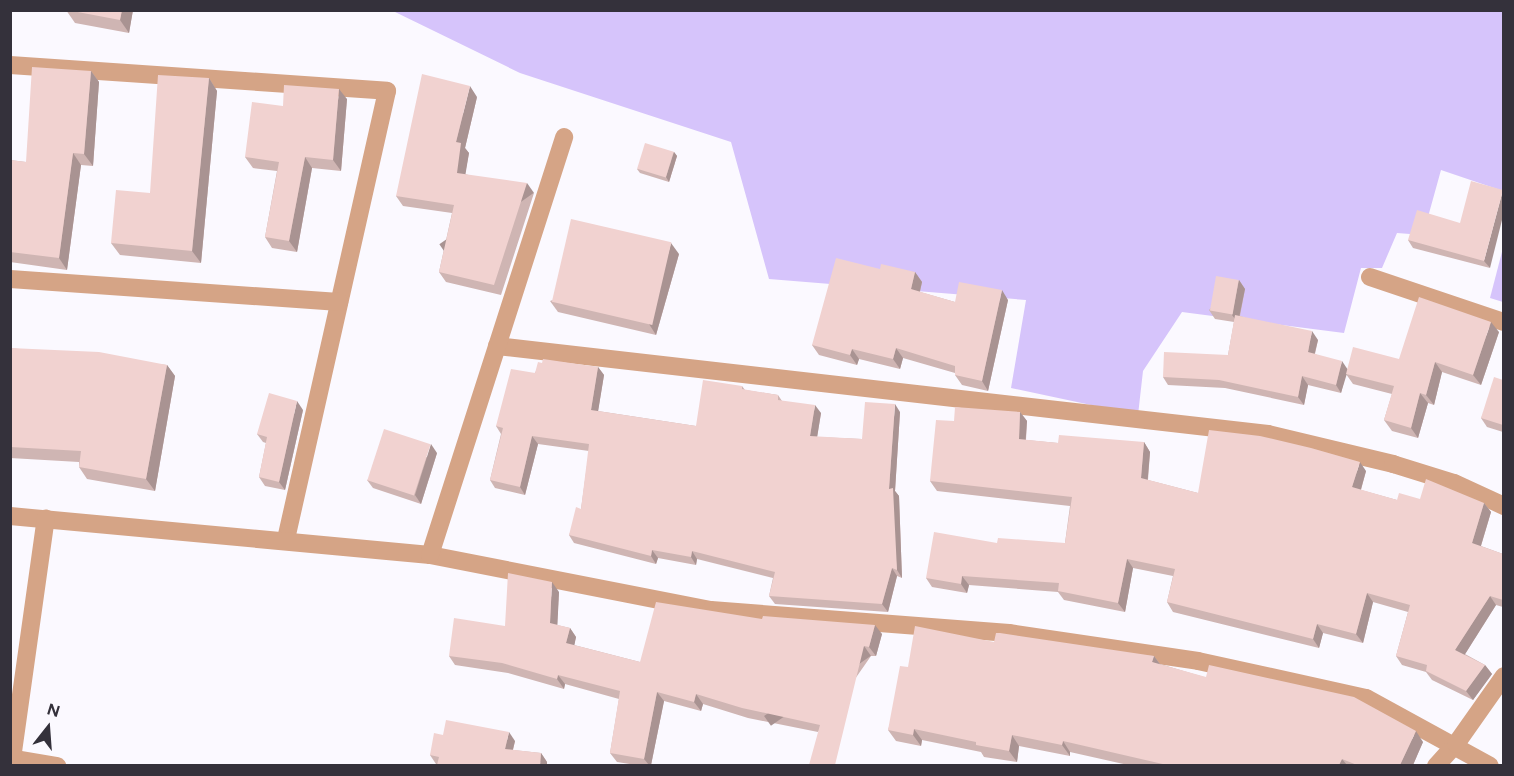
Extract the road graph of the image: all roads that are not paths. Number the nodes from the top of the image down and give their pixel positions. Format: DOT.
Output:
graph roads {
  1 [pos="10,65"];
  2 [pos="564,137"];
  3 [pos="1370,277"];
  4 [pos="10,279"];
  5 [pos="339,302"];
  6 [pos="1503,322"];
  7 [pos="497,346"];
  8 [pos="1503,506"];
  9 [pos="10,516"];
  10 [pos="46,518"];
  11 [pos="286,538"];
  12 [pos="430,555"];
  13 [pos="1503,676"];
  14 [pos="1456,744"];
  15 [pos="11,761"];
  16 [pos="57,765"];
  17 [pos="1436,765"];
  18 [pos="1490,765"];
  1 -- 5 [label="street"];
  2 -- 7 [label="street"];
  3 -- 6 [label="street"];
  4 -- 5 [label="street"];
  5 -- 11 [label="street"];
  7 -- 8 [label="street"];
  7 -- 12 [label="street"];
  9 -- 10 [label="street"];
  10 -- 11 [label="street"];
  10 -- 15 [label="street"];
  11 -- 12 [label="street"];
  12 -- 14 [label="street"];
  13 -- 14 [label="street"];
  14 -- 17 [label="street"];
  14 -- 18 [label="street"];
  15 -- 16 [label="street"];
}
